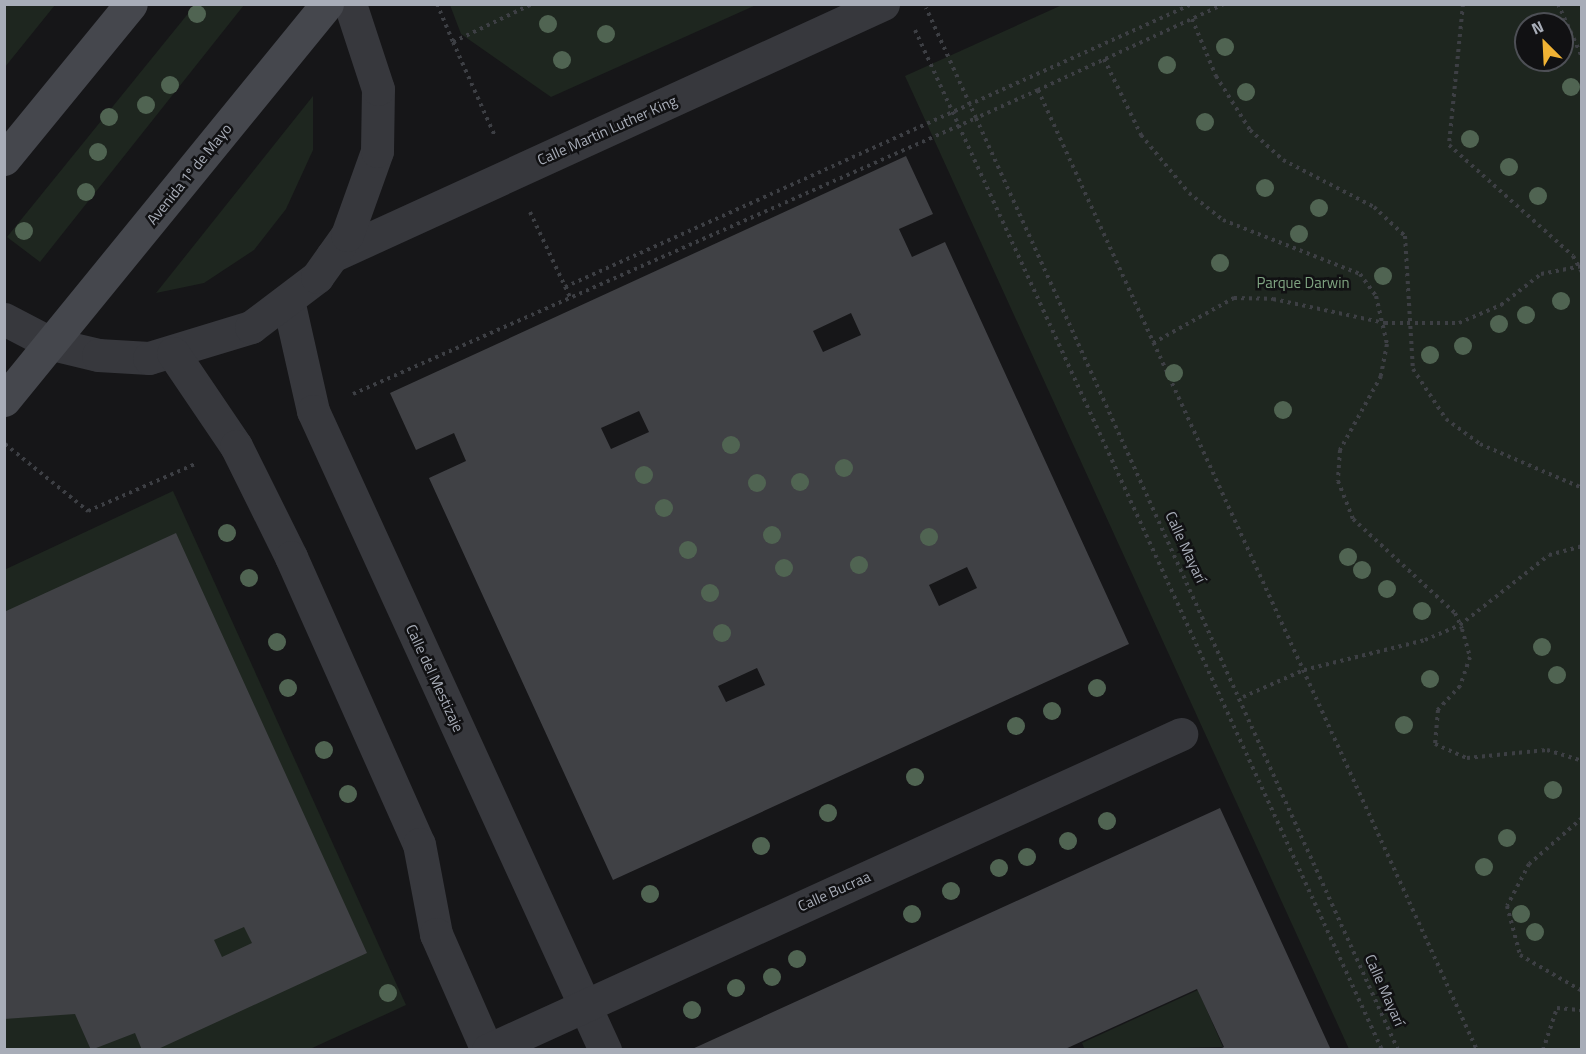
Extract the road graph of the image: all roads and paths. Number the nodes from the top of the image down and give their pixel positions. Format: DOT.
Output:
graph roads {
  1 [pos="131,4"];
  2 [pos="327,4"];
  3 [pos="350,4"];
  4 [pos="437,4"];
  5 [pos="532,4"];
  6 [pos="883,4"];
  7 [pos="924,4"];
  8 [pos="1192,4"];
  9 [pos="1224,4"];
  10 [pos="1463,4"];
  11 [pos="1558,4"];
  12 [pos="1192,19"];
  13 [pos="913,26"];
  14 [pos="453,42"];
  15 [pos="1581,57"];
  16 [pos="1104,59"];
  17 [pos="1038,90"];
  18 [pos="970,104"];
  19 [pos="954,111"];
  20 [pos="976,118"];
  21 [pos="488,119"];
  22 [pos="961,125"];
  23 [pos="4,159"];
  24 [pos="332,256"];
  25 [pos="1580,265"];
  26 [pos="1581,272"];
  27 [pos="565,286"];
  28 [pos="288,300"];
  29 [pos="4,319"];
  30 [pos="1385,323"];
  31 [pos="1407,325"];
  32 [pos="1153,343"];
  33 [pos="51,344"];
  34 [pos="172,353"];
  35 [pos="4,400"];
  36 [pos="313,411"];
  37 [pos="4,443"];
  38 [pos="236,446"];
  39 [pos="1581,488"];
  40 [pos="1581,546"];
  41 [pos="1581,612"];
  42 [pos="1460,625"];
  43 [pos="1581,654"];
  44 [pos="1304,670"];
  45 [pos="1242,697"];
  46 [pos="1181,734"];
  47 [pos="1581,761"];
  48 [pos="1581,818"];
  49 [pos="1581,991"];
  50 [pos="585,1005"];
  51 [pos="1581,1010"];
  52 [pos="487,1050"];
  53 [pos="605,1050"];
  54 [pos="1382,1050"];
  55 [pos="1398,1050"];
  56 [pos="1477,1050"];
  57 [pos="1543,1050"];
  1 -- 23 [label="street"];
  2 -- 33 [label="street, Avenida 1º de Mayo"];
  3 -- 24 [label="street"];
  4 -- 14 [label="path"];
  5 -- 14 [label="path"];
  6 -- 24 [label="street, Calle Martin Luther King"];
  7 -- 18 [label="path, Calle Mayarí"];
  8 -- 18 [label="path"];
  9 -- 12 [label="path"];
  10 -- 25 [label="path"];
  11 -- 15 [label="path"];
  12 -- 16 [label="path"];
  12 -- 31 [label="path"];
  13 -- 19 [label="path"];
  14 -- 21 [label="path"];
  16 -- 17 [label="path"];
  16 -- 30 [label="path"];
  17 -- 20 [label="path"];
  17 -- 32 [label="path"];
  18 -- 19 [label="path"];
  18 -- 20 [label="path, Calle Mayarí"];
  19 -- 22 [label="path"];
  19 -- 27 [label="path"];
  20 -- 22 [label="path"];
  20 -- 45 [label="path, Calle Mayarí"];
  22 -- 36 [label="path"];
  22 -- 54 [label="path"];
  24 -- 28 [label="street"];
  25 -- 26 [label="path"];
  25 -- 31 [label="path"];
  28 -- 34 [label="street"];
  28 -- 36 [label="street, Calle del Mestizaje"];
  29 -- 33 [label="street"];
  30 -- 31 [label="path"];
  30 -- 32 [label="path"];
  30 -- 42 [label="path"];
  31 -- 39 [label="path"];
  32 -- 44 [label="path"];
  33 -- 34 [label="street"];
  33 -- 35 [label="street, Avenida 1º de Mayo"];
  34 -- 38 [label="street"];
  36 -- 50 [label="street, Calle del Mestizaje"];
  37 -- 38 [label="path"];
  38 -- 52 [label="street"];
  40 -- 42 [label="path"];
  41 -- 43 [label="path"];
  42 -- 44 [label="path"];
  42 -- 47 [label="path"];
  44 -- 45 [label="path"];
  44 -- 56 [label="path"];
  45 -- 55 [label="path, Calle Mayarí"];
  46 -- 50 [label="street, Calle Bucraa"];
  48 -- 49 [label="path"];
  50 -- 52 [label="street, Calle Bucraa"];
  50 -- 53 [label="street, Calle del Mestizaje"];
  51 -- 57 [label="path"];
}
